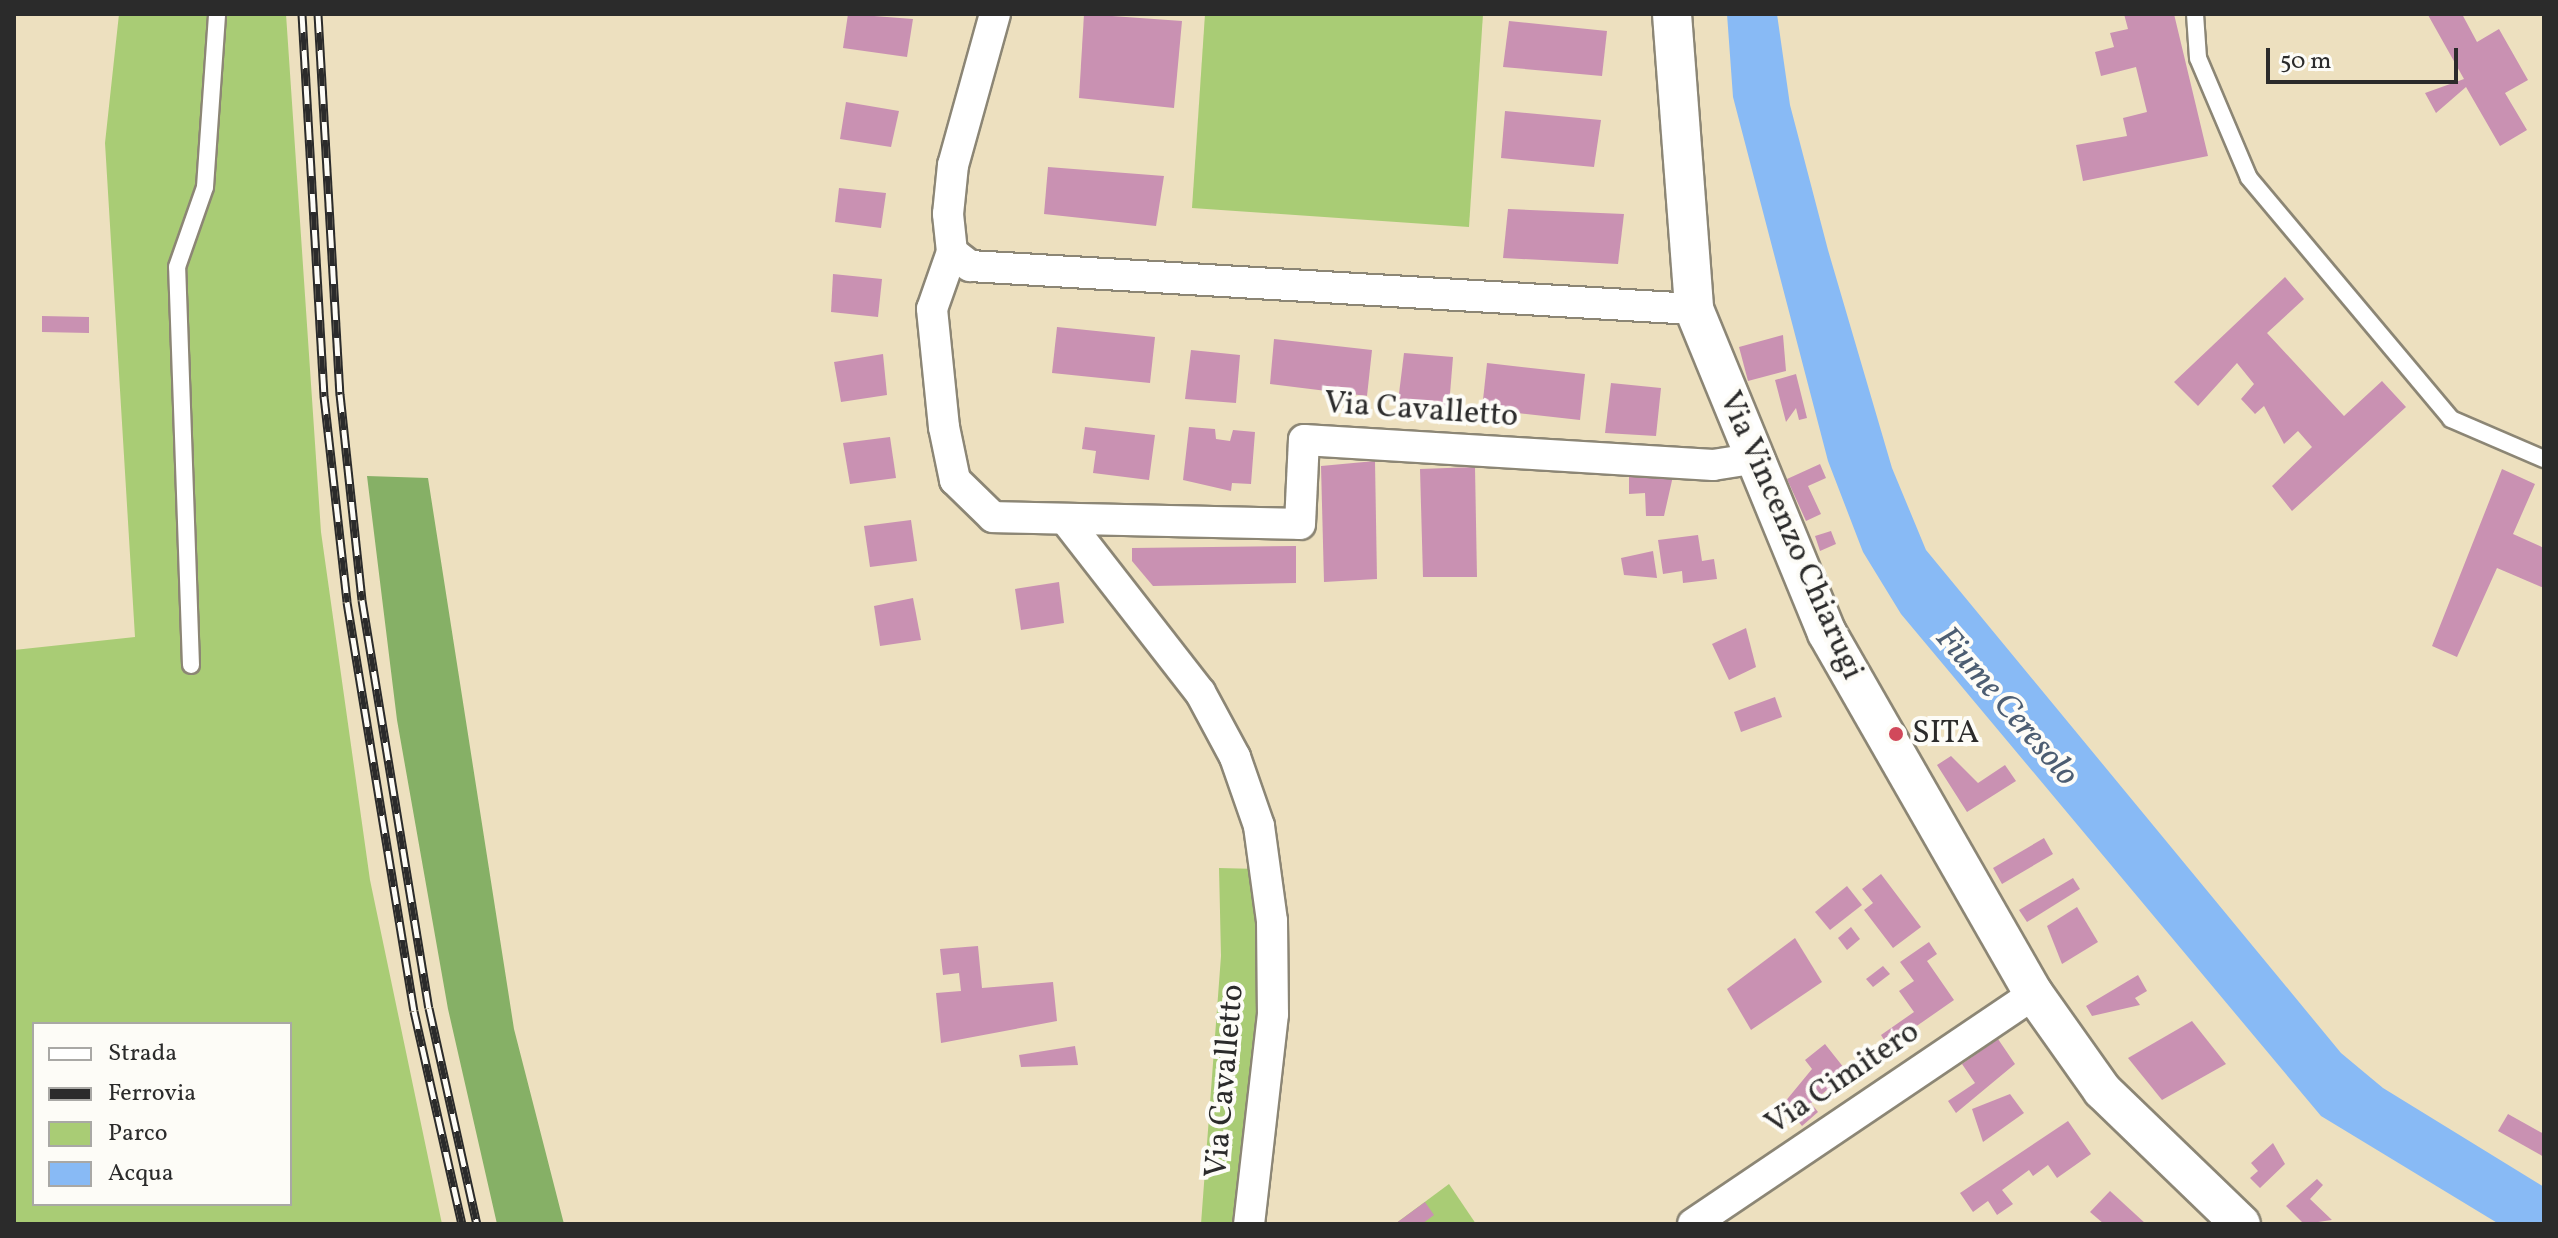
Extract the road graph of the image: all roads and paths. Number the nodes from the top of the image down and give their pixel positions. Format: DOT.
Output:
graph roads {
  1 [pos="217,14"];
  2 [pos="995,14"];
  3 [pos="1672,14"];
  4 [pos="2195,14"];
  5 [pos="952,252"];
  6 [pos="1694,309"];
  7 [pos="1750,459"];
  8 [pos="2544,459"];
  9 [pos="1069,524"];
  10 [pos="191,665"];
  11 [pos="2034,994"];
  12 [pos="1249,1224"];
  13 [pos="1693,1224"];
  14 [pos="2241,1224"];
  1 -- 10 [label="lane"];
  2 -- 5 [label="street, Via Cavalletto"];
  3 -- 6 [label="street, Via Vincenzo Chiarugi"];
  4 -- 8 [label="lane"];
  5 -- 6 [label="street"];
  5 -- 9 [label="street, Via Cavalletto"];
  6 -- 7 [label="street, Via Vincenzo Chiarugi"];
  7 -- 9 [label="street, Via Cavalletto"];
  7 -- 11 [label="street, Via Vincenzo Chiarugi"];
  9 -- 12 [label="street, Via Cavalletto"];
  11 -- 13 [label="street, Via Cimitero"];
  11 -- 14 [label="street, Via Vincenzo Chiarugi"];
}
